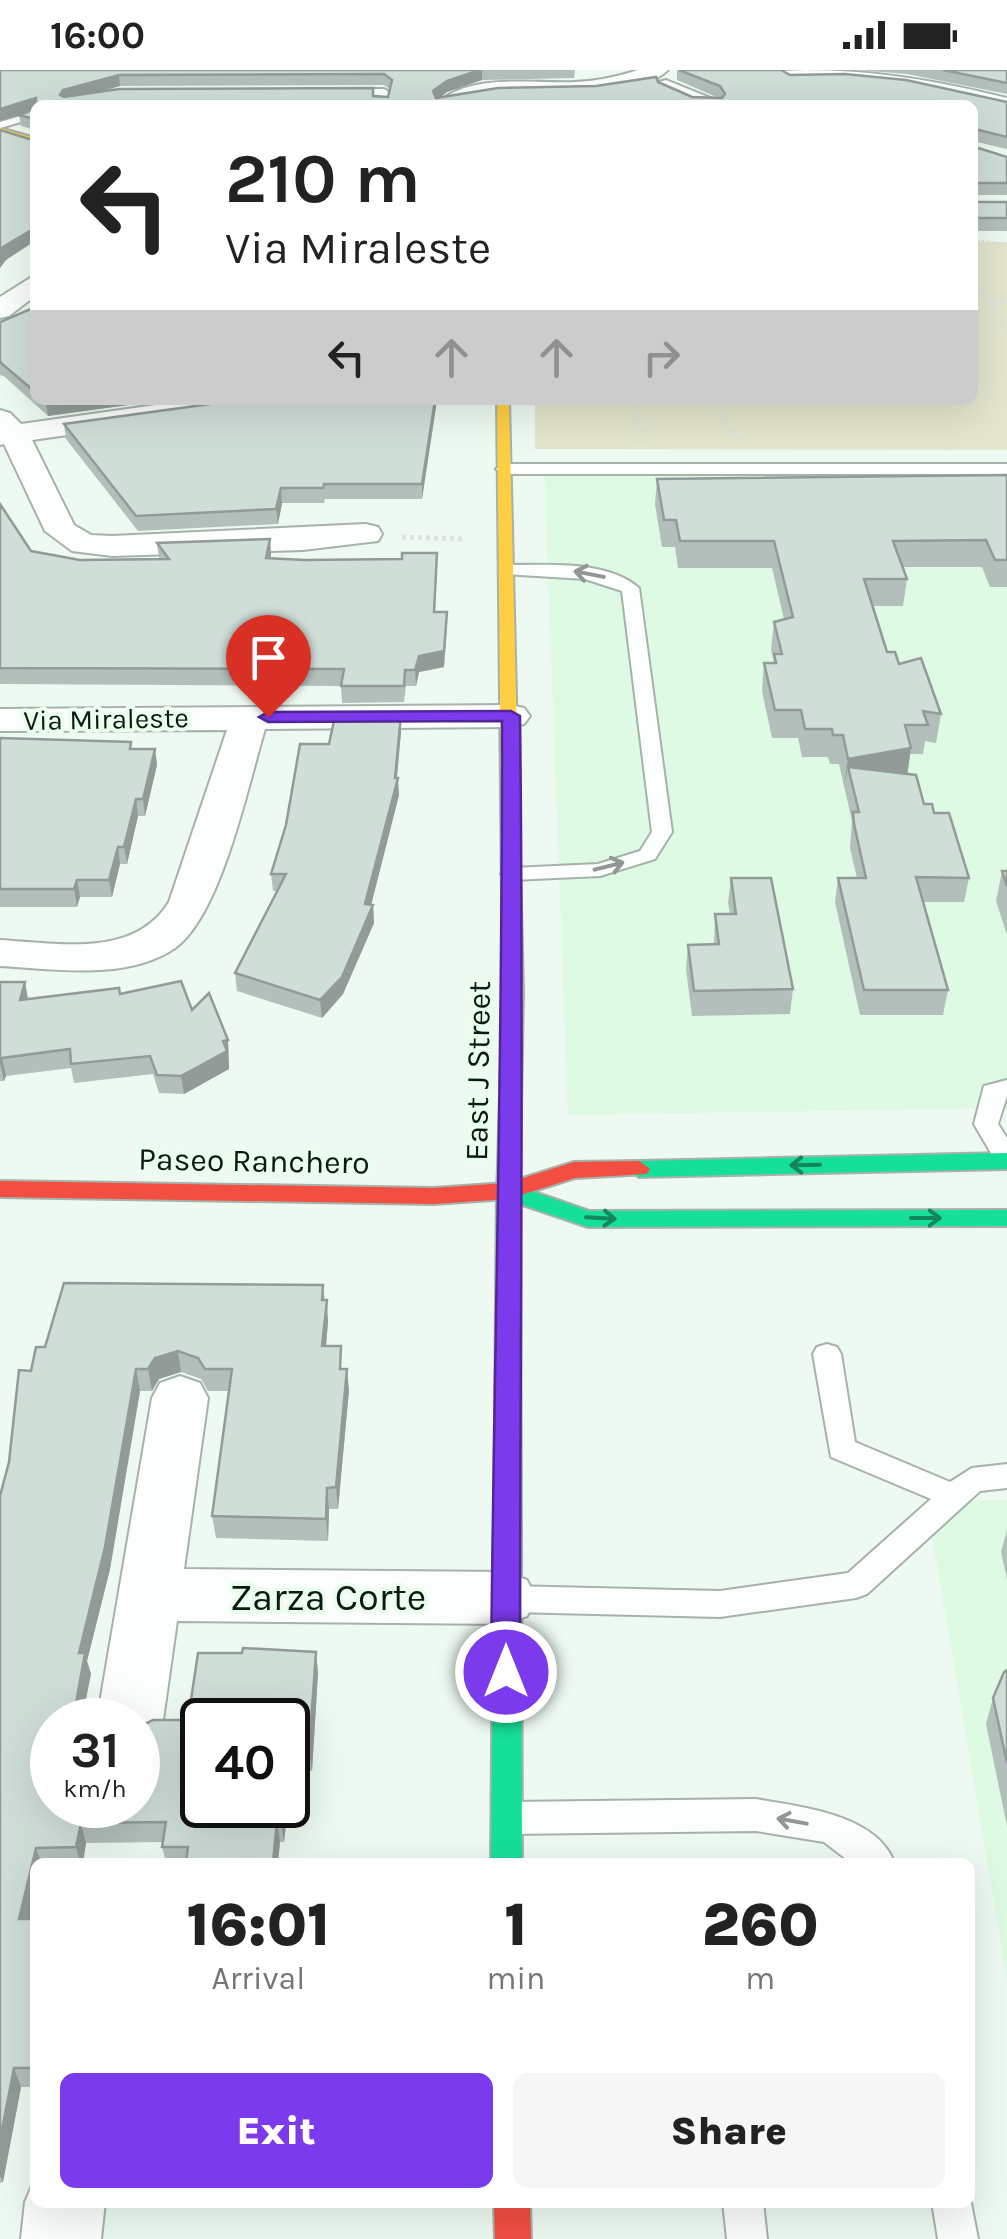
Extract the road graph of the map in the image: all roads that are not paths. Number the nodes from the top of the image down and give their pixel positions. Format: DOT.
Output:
graph roads {
  1 [pos="960,73"];
  2 [pos="923,76"];
  3 [pos="662,78"];
  4 [pos="328,92"];
  5 [pos="809,94"];
  6 [pos="382,100"];
  7 [pos="465,100"];
  8 [pos="702,100"];
  9 [pos="1007,104"];
  10 [pos="30,117"];
  11 [pos="0,128"];
  12 [pos="30,138"];
  13 [pos="211,405"];
  14 [pos="503,405"];
  15 [pos="5,430"];
  16 [pos="504,469"];
  17 [pos="1007,469"];
  18 [pos="366,534"];
  19 [pos="508,570"];
  20 [pos="511,716"];
  21 [pos="250,717"];
  22 [pos="0,720"];
  23 [pos="512,874"];
  24 [pos="0,953"];
  25 [pos="1007,1088"];
  26 [pos="1007,1160"];
  27 [pos="0,1189"];
  28 [pos="508,1191"];
  29 [pos="1007,1218"];
  30 [pos="827,1354"];
  31 [pos="180,1398"];
  32 [pos="1007,1476"];
  33 [pos="953,1496"];
  34 [pos="150,1596"];
  35 [pos="505,1598"];
  36 [pos="134,1698"];
  37 [pos="506,1818"];
  38 [pos="506,1858"];
  39 [pos="871,1858"];
  40 [pos="64,2208"];
  41 [pos="512,2208"];
  42 [pos="744,2208"];
  43 [pos="953,2208"];
  44 [pos="61,2239"];
  45 [pos="513,2239"];
  46 [pos="747,2239"];
  47 [pos="958,2239"];
  1 -- 2 [label="street"];
  2 -- 5 [label="street"];
  2 -- 9 [label="street"];
  3 -- 7 [label="street"];
  3 -- 8 [label="street"];
  4 -- 6 [label="lane"];
  10 -- 11 [label="lane"];
  11 -- 12 [label="street"];
  13 -- 15 [label="street"];
  14 -- 16 [label="street, East J Street"];
  15 -- 18 [label="street"];
  16 -- 17 [label="lane"];
  16 -- 19 [label="street, East J Street"];
  19 -- 20 [label="street, East J Street"];
  23 -- 19 [label="lane, one-way"];
  20 -- 21 [label="street, Via Miraleste"];
  20 -- 23 [label="street, East J Street"];
  21 -- 22 [label="street, Via Miraleste"];
  21 -- 24 [label="street"];
  23 -- 28 [label="street, East J Street"];
  25 -- 26 [label="lane"];
  26 -- 28 [label="street, Paseo Ranchero, one-way"];
  27 -- 28 [label="street, Paseo Ranchero"];
  28 -- 29 [label="street, Paseo Ranchero, one-way"];
  28 -- 35 [label="street, East J Street"];
  30 -- 33 [label="lane"];
  31 -- 34 [label="street"];
  32 -- 33 [label="lane"];
  33 -- 35 [label="lane"];
  34 -- 35 [label="street, Zarza Corte"];
  34 -- 36 [label="street"];
  35 -- 37 [label="street, East J Street"];
  37 -- 38 [label="street, East J Street"];
  39 -- 37 [label="lane, one-way"];
  40 -- 44 [label="street"];
  41 -- 45 [label="street"];
  42 -- 46 [label="lane"];
  43 -- 47 [label="lane"];
}
